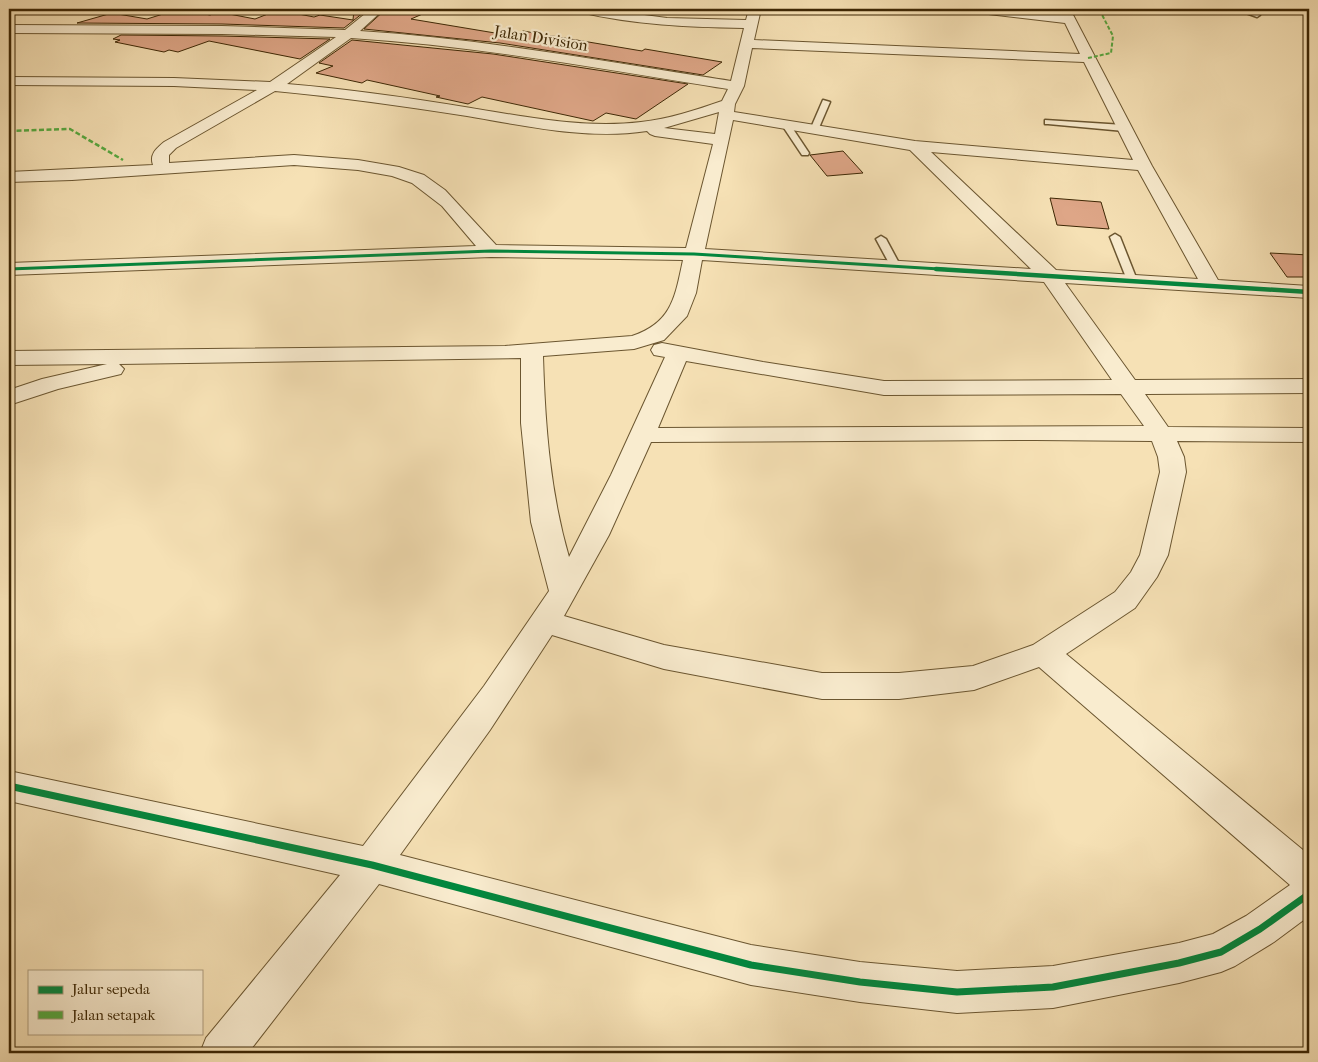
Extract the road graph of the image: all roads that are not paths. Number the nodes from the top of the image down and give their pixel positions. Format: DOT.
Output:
graph roads {
  1 [pos="378,9"];
  2 [pos="584,9"];
  3 [pos="980,9"];
  4 [pos="1238,9"];
  5 [pos="1304,9"];
  6 [pos="1309,10"];
  7 [pos="1066,14"];
  8 [pos="1257,15"];
  9 [pos="751,26"];
  10 [pos="9,29"];
  11 [pos="350,35"];
  12 [pos="1088,58"];
  13 [pos="9,81"];
  14 [pos="274,87"];
  15 [pos="731,102"];
  16 [pos="826,102"];
  17 [pos="1048,122"];
  18 [pos="786,125"];
  19 [pos="629,128"];
  20 [pos="1124,128"];
  21 [pos="814,130"];
  22 [pos="722,140"];
  23 [pos="170,145"];
  24 [pos="915,146"];
  25 [pos="805,153"];
  26 [pos="1144,166"];
  27 [pos="162,168"];
  28 [pos="72,175"];
  29 [pos="9,177"];
  30 [pos="1115,237"];
  31 [pos="881,239"];
  32 [pos="491,251"];
  33 [pos="694,254"];
  34 [pos="895,265"];
  35 [pos="9,269"];
  36 [pos="1049,275"];
  37 [pos="1132,280"];
  38 [pos="1211,285"];
  39 [pos="1287,290"];
  40 [pos="1309,292"];
  41 [pos="1309,313"];
  42 [pos="634,342"];
  43 [pos="532,351"];
  44 [pos="678,354"];
  45 [pos="160,357"];
  46 [pos="9,358"];
  47 [pos="62,358"];
  48 [pos="50,384"];
  49 [pos="1128,386"];
  50 [pos="1309,386"];
  51 [pos="9,398"];
  52 [pos="641,435"];
  53 [pos="1162,435"];
  54 [pos="1309,435"];
  55 [pos="564,592"];
  56 [pos="545,622"];
  57 [pos="1044,653"];
  58 [pos="9,786"];
  59 [pos="372,865"];
  60 [pos="1309,878"];
  61 [pos="1309,894"];
  62 [pos="221,1053"];
  1 -- 11 [label="street"];
  2 -- 9 [label="street"];
  3 -- 7 [label="street"];
  4 -- 8 [label="lane"];
  5 -- 6 [label="street"];
  7 -- 12 [label="street"];
  9 -- 12 [label="street"];
  9 -- 15 [label="street"];
  10 -- 11 [label="street, Jalan Division"];
  11 -- 14 [label="street"];
  11 -- 15 [label="street, Jalan Division"];
  12 -- 20 [label="street"];
  13 -- 14 [label="street"];
  14 -- 19 [label="street"];
  14 -- 23 [label="street"];
  15 -- 18 [label="street, Jalan Division"];
  15 -- 19 [label="street"];
  15 -- 22 [label="street"];
  16 -- 21 [label="lane"];
  17 -- 20 [label="lane"];
  18 -- 21 [label="street, Jalan Division"];
  18 -- 25 [label="lane"];
  19 -- 22 [label="street"];
  20 -- 26 [label="street"];
  21 -- 24 [label="street, Jalan Division"];
  22 -- 33 [label="street"];
  23 -- 27 [label="street"];
  23 -- 28 [label="street"];
  24 -- 26 [label="street, Jalan Division"];
  24 -- 36 [label="street"];
  26 -- 38 [label="street"];
  27 -- 28 [label="street"];
  27 -- 32 [label="street"];
  28 -- 29 [label="street"];
  30 -- 37 [label="lane"];
  31 -- 34 [label="lane"];
  32 -- 33 [label="street"];
  32 -- 35 [label="street"];
  33 -- 34 [label="street"];
  33 -- 42 [label="street"];
  34 -- 36 [label="street"];
  36 -- 37 [label="street"];
  36 -- 49 [label="street"];
  37 -- 38 [label="street"];
  38 -- 39 [label="street"];
  39 -- 40 [label="street"];
  39 -- 41 [label="street"];
  42 -- 43 [label="street"];
  42 -- 44 [label="street"];
  43 -- 45 [label="street"];
  43 -- 55 [label="street"];
  44 -- 49 [label="street"];
  44 -- 52 [label="street"];
  45 -- 47 [label="street"];
  45 -- 48 [label="street"];
  46 -- 47 [label="street"];
  47 -- 48 [label="street"];
  48 -- 51 [label="street"];
  49 -- 50 [label="street"];
  49 -- 53 [label="street"];
  52 -- 53 [label="street"];
  52 -- 55 [label="street"];
  53 -- 54 [label="street"];
  53 -- 57 [label="street"];
  55 -- 56 [label="street"];
  56 -- 57 [label="street"];
  56 -- 59 [label="street"];
  57 -- 60 [label="street"];
  58 -- 59 [label="street"];
  59 -- 61 [label="street"];
  59 -- 62 [label="street"];
}
